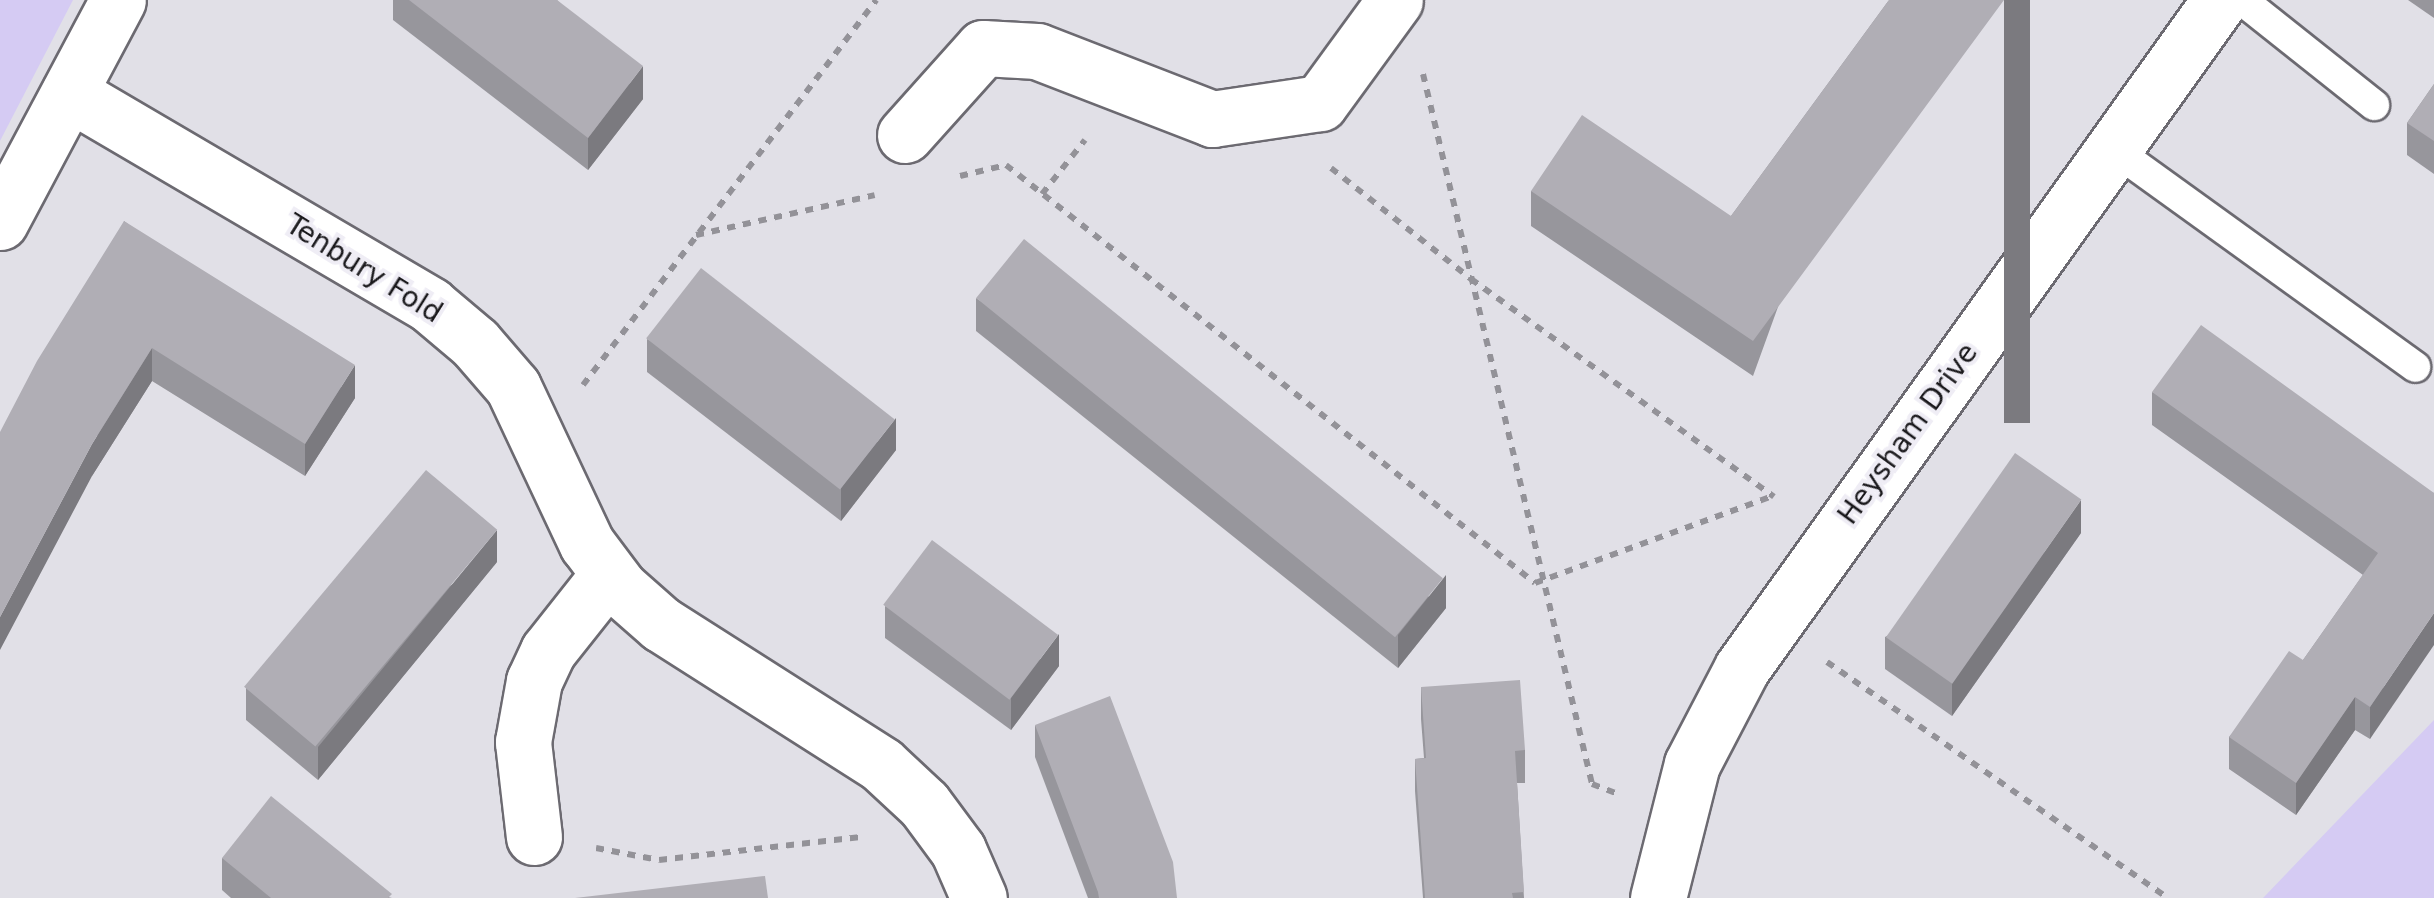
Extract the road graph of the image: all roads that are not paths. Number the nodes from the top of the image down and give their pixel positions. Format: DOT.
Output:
graph roads {
  1 [pos="118,0"];
  2 [pos="1395,0"];
  3 [pos="2220,0"];
  4 [pos="2242,0"];
  5 [pos="68,93"];
  6 [pos="2374,105"];
  7 [pos="905,136"];
  8 [pos="2116,151"];
  9 [pos="0,222"];
  10 [pos="2415,367"];
  11 [pos="609,574"];
  12 [pos="534,837"];
  13 [pos="979,898"];
  14 [pos="1658,898"];
  1 -- 5 [label="street"];
  2 -- 7 [label="street"];
  3 -- 8 [label="street, Heysham Drive"];
  4 -- 6 [label="lane"];
  5 -- 9 [label="street"];
  5 -- 11 [label="street, Tenbury Fold"];
  8 -- 10 [label="lane"];
  8 -- 14 [label="street, Heysham Drive"];
  11 -- 12 [label="street"];
  11 -- 13 [label="street, Tenbury Fold"];
}
